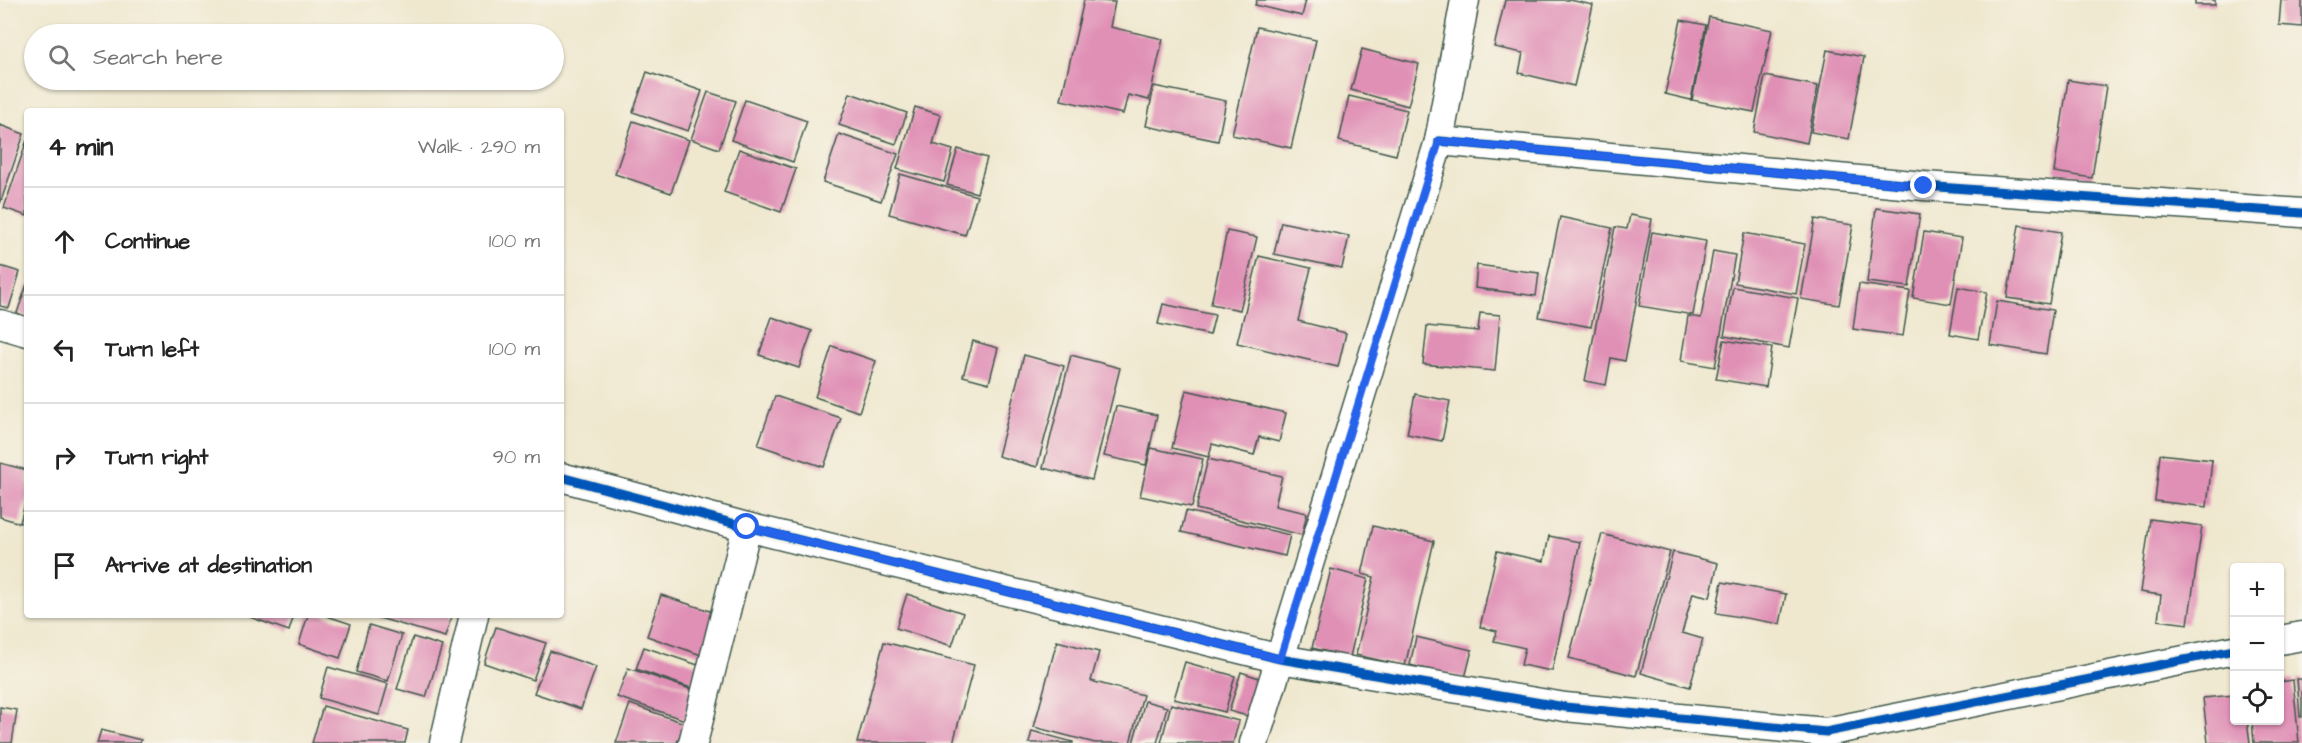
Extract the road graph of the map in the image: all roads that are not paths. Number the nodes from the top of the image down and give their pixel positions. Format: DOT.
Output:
graph roads {
  1 [pos="1466,0"];
  2 [pos="1439,141"];
  3 [pos="2302,213"];
  4 [pos="0,324"];
  5 [pos="24,331"];
  6 [pos="564,478"];
  7 [pos="747,527"];
  8 [pos="473,618"];
  9 [pos="2302,636"];
  10 [pos="2284,639"];
  11 [pos="2230,651"];
  12 [pos="1280,659"];
  13 [pos="444,743"];
  14 [pos="693,743"];
  15 [pos="1254,743"];
  1 -- 2 [label="street"];
  2 -- 3 [label="street"];
  2 -- 12 [label="street"];
  4 -- 5 [label="street"];
  6 -- 7 [label="street"];
  7 -- 12 [label="street"];
  7 -- 14 [label="street"];
  8 -- 13 [label="street"];
  9 -- 10 [label="street"];
  11 -- 12 [label="street"];
  12 -- 15 [label="street"];
}
